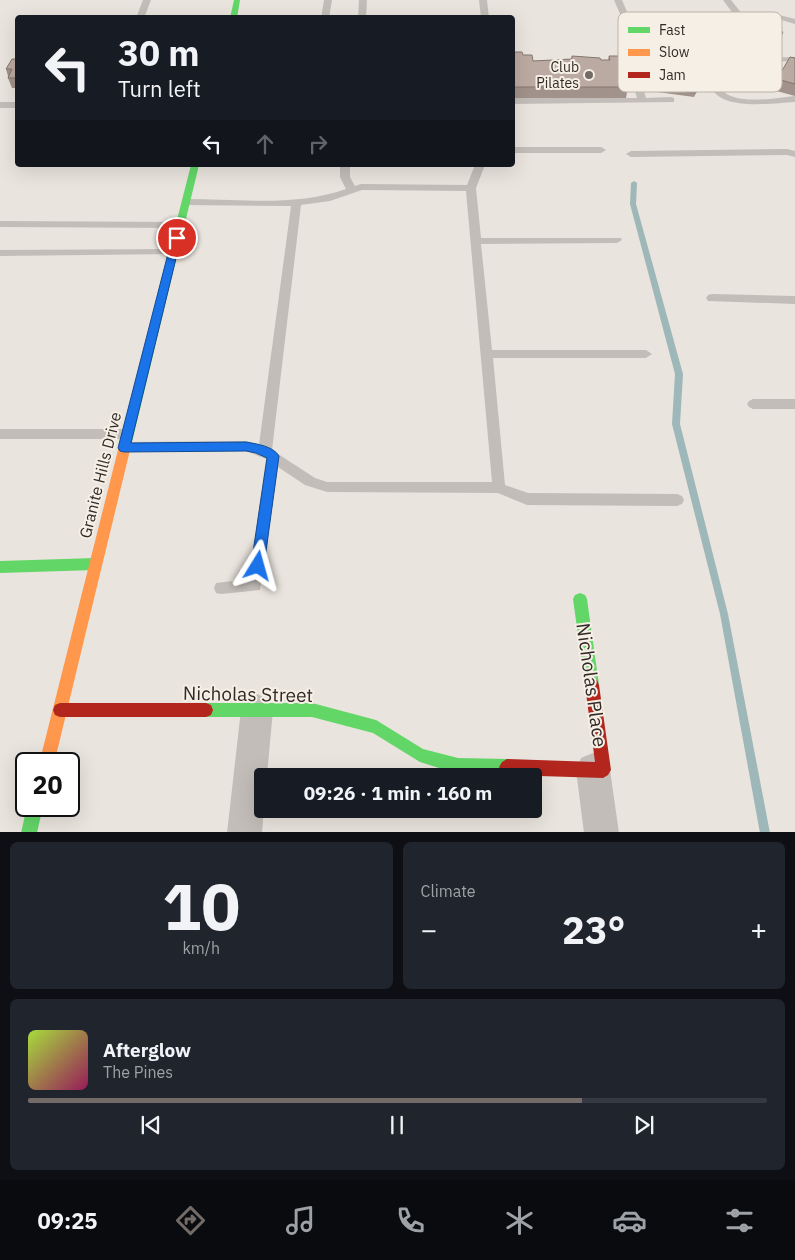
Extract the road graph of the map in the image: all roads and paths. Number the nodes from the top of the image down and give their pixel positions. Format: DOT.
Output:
graph roads {
  1 [pos="147,0"];
  2 [pos="237,0"];
  3 [pos="328,0"];
  4 [pos="363,0"];
  5 [pos="483,0"];
  6 [pos="618,0"];
  7 [pos="727,0"];
  8 [pos="623,12"];
  9 [pos="738,12"];
  10 [pos="141,15"];
  11 [pos="234,15"];
  12 [pos="326,15"];
  13 [pos="362,15"];
  14 [pos="485,15"];
  15 [pos="782,18"];
  16 [pos="795,22"];
  17 [pos="782,59"];
  18 [pos="795,59"];
  19 [pos="640,92"];
  20 [pos="716,92"];
  21 [pos="795,99"];
  22 [pos="642,100"];
  23 [pos="671,100"];
  24 [pos="515,101"];
  25 [pos="0,105"];
  26 [pos="15,105"];
  27 [pos="515,150"];
  28 [pos="601,150"];
  29 [pos="631,154"];
  30 [pos="795,154"];
  31 [pos="195,167"];
  32 [pos="345,167"];
  33 [pos="479,167"];
  34 [pos="471,188"];
  35 [pos="352,190"];
  36 [pos="186,202"];
  37 [pos="296,202"];
  38 [pos="0,224"];
  39 [pos="180,225"];
  40 [pos="617,240"];
  41 [pos="476,241"];
  42 [pos="173,252"];
  43 [pos="0,253"];
  44 [pos="712,298"];
  45 [pos="795,300"];
  46 [pos="486,354"];
  47 [pos="646,354"];
  48 [pos="753,404"];
  49 [pos="795,404"];
  50 [pos="0,434"];
  51 [pos="127,434"];
  52 [pos="124,448"];
  53 [pos="269,454"];
  54 [pos="499,488"];
  55 [pos="677,500"];
  56 [pos="95,564"];
  57 [pos="0,567"];
  58 [pos="221,588"];
  59 [pos="580,600"];
  60 [pos="60,710"];
  61 [pos="258,710"];
  62 [pos="49,752"];
  63 [pos="598,770"];
  64 [pos="32,817"];
  65 [pos="29,832"];
  66 [pos="244,832"];
  67 [pos="602,832"];
  1 -- 10 [label="lane"];
  2 -- 11 [label="street"];
  3 -- 12 [label="lane"];
  4 -- 13 [label="lane"];
  5 -- 14 [label="lane"];
  6 -- 8 [label="lane"];
  7 -- 9 [label="lane"];
  15 -- 16 [label="lane"];
  17 -- 18 [label="lane"];
  19 -- 22 [label="lane"];
  20 -- 21 [label="lane"];
  22 -- 23 [label="lane"];
  22 -- 24 [label="lane"];
  25 -- 26 [label="lane"];
  27 -- 28 [label="lane"];
  29 -- 30 [label="lane"];
  31 -- 36 [label="street, Granite Hills Drive"];
  32 -- 35 [label="lane"];
  33 -- 34 [label="lane"];
  34 -- 35 [label="lane"];
  34 -- 41 [label="lane"];
  35 -- 37 [label="lane"];
  36 -- 37 [label="lane"];
  36 -- 39 [label="street, Granite Hills Drive"];
  37 -- 53 [label="lane"];
  38 -- 39 [label="lane"];
  39 -- 42 [label="street, Granite Hills Drive"];
  40 -- 41 [label="lane"];
  41 -- 46 [label="lane"];
  42 -- 43 [label="lane"];
  42 -- 51 [label="street, Granite Hills Drive"];
  44 -- 45 [label="lane"];
  46 -- 47 [label="lane"];
  46 -- 54 [label="lane"];
  48 -- 49 [label="lane"];
  50 -- 51 [label="lane"];
  51 -- 52 [label="street, Granite Hills Drive"];
  52 -- 53 [label="lane"];
  52 -- 56 [label="street, Granite Hills Drive"];
  53 -- 54 [label="lane"];
  53 -- 58 [label="lane"];
  54 -- 55 [label="lane"];
  56 -- 57 [label="street"];
  56 -- 60 [label="street, Granite Hills Drive"];
  59 -- 63 [label="street, Nicholas Place"];
  60 -- 61 [label="street, Nicholas Street"];
  60 -- 62 [label="street, Granite Hills Drive"];
  61 -- 63 [label="street, Nicholas Street"];
  61 -- 66 [label="street"];
  63 -- 67 [label="street, Nicholas Place"];
  64 -- 65 [label="street"];
}
